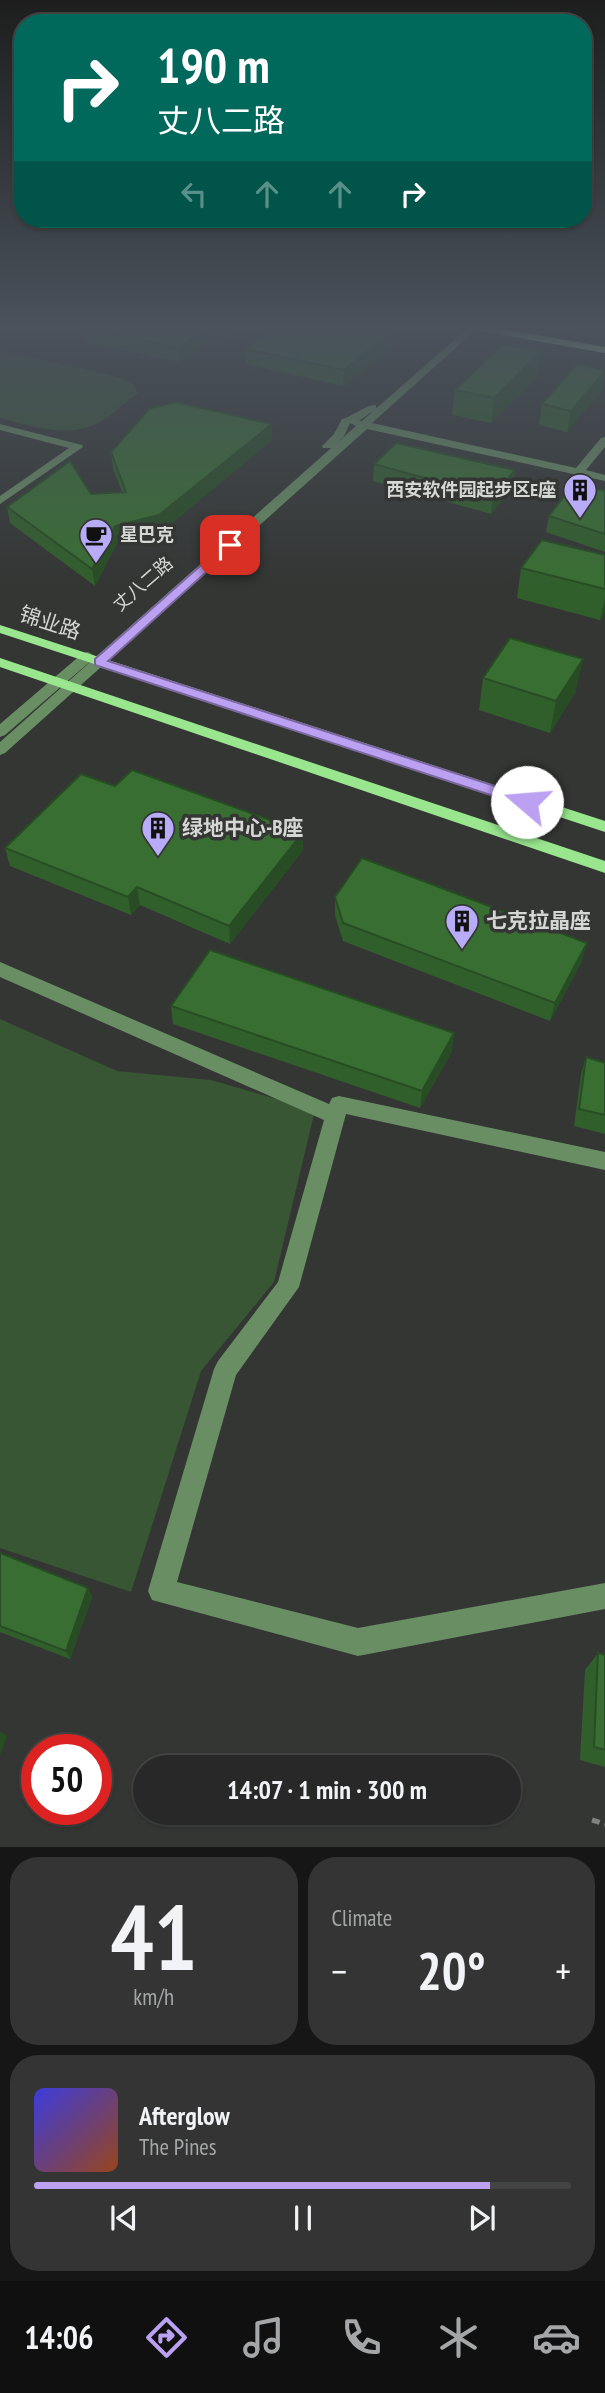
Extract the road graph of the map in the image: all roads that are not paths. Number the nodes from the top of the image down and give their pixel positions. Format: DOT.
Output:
graph roads {
  1 [pos="375,411"];
  2 [pos="365,420"];
  3 [pos="0,427"];
  4 [pos="605,440"];
  5 [pos="581,469"];
  6 [pos="605,471"];
  7 [pos="605,478"];
  8 [pos="0,501"];
  9 [pos="0,629"];
  10 [pos="93,660"];
  11 [pos="0,662"];
  12 [pos="64,684"];
  13 [pos="0,732"];
  14 [pos="0,750"];
  15 [pos="605,827"];
  16 [pos="605,867"];
  17 [pos="0,969"];
  18 [pos="336,1116"];
  19 [pos="605,1161"];
  20 [pos="605,1596"];
  1 -- 2 [label="street, 丈八二路"];
  2 -- 5 [label="street"];
  2 -- 10 [label="street, 丈八二路"];
  2 -- 10 [label="street, 丈八二路"];
  3 -- 8 [label="street"];
  4 -- 5 [label="street"];
  5 -- 6 [label="street"];
  5 -- 7 [label="street"];
  9 -- 10 [label="main road, 锦业路"];
  10 -- 12 [label="street, 丈八二路"];
  10 -- 15 [label="main road, 锦业路"];
  11 -- 12 [label="main road"];
  12 -- 13 [label="street, 丈八二路"];
  12 -- 14 [label="street, 丈八二路"];
  12 -- 16 [label="main road"];
  17 -- 18 [label="street"];
  18 -- 19 [label="street"];
  18 -- 20 [label="street"];
}
